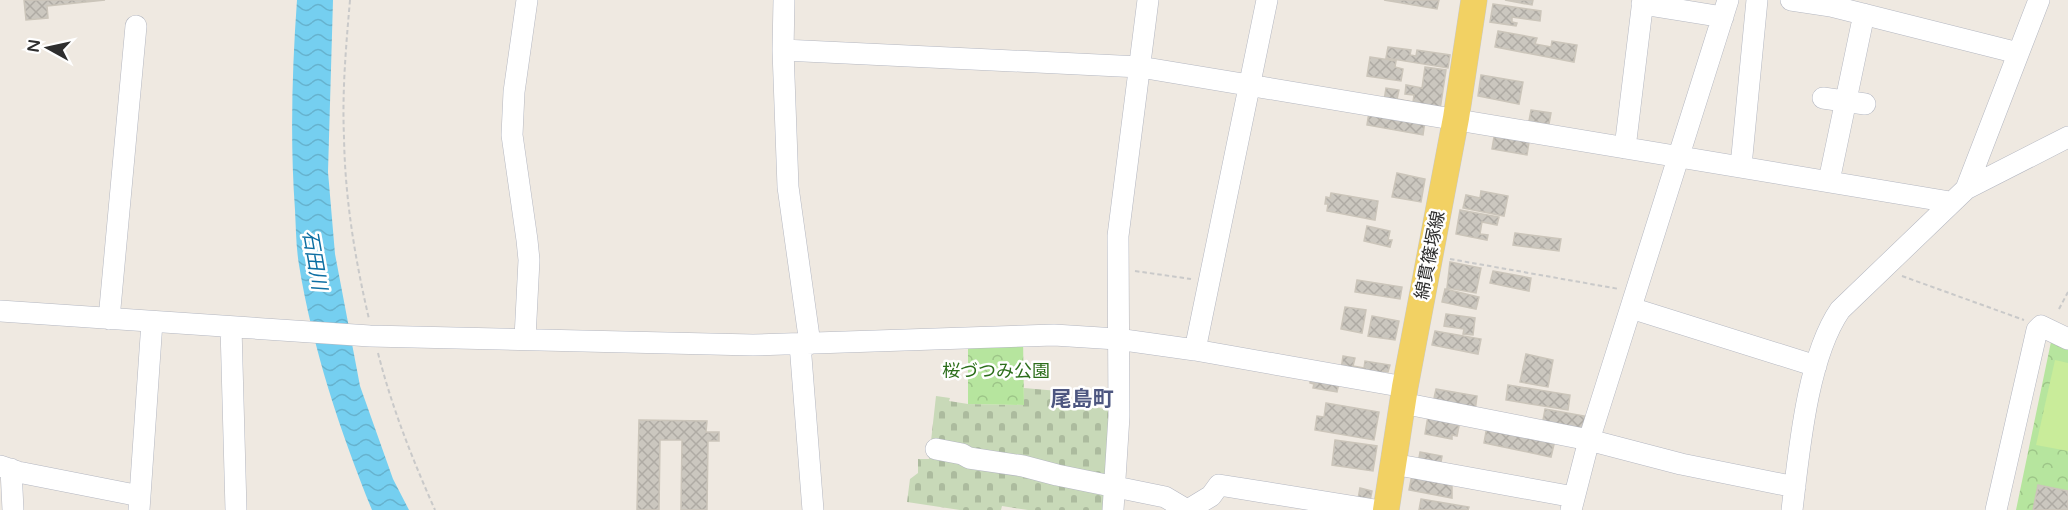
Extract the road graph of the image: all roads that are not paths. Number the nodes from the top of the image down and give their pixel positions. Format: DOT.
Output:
graph roads {
  1 [pos="527,0"];
  2 [pos="784,0"];
  3 [pos="1148,0"];
  4 [pos="1267,0"];
  5 [pos="1474,0"];
  6 [pos="1756,0"];
  7 [pos="1791,0"];
  8 [pos="2038,0"];
  9 [pos="1640,1"];
  10 [pos="1831,3"];
  11 [pos="1725,9"];
  12 [pos="1864,14"];
  13 [pos="136,26"];
  14 [pos="783,50"];
  15 [pos="2018,53"];
  16 [pos="1140,67"];
  17 [pos="1251,85"];
  18 [pos="1823,98"];
  19 [pos="1855,103"];
  20 [pos="1456,118"];
  21 [pos="2068,137"];
  22 [pos="1625,148"];
  23 [pos="1680,156"];
  24 [pos="1742,166"];
  25 [pos="1829,181"];
  26 [pos="1958,196"];
  27 [pos="1634,300"];
  28 [pos="0,311"];
  29 [pos="109,319"];
  30 [pos="152,322"];
  31 [pos="231,327"];
  32 [pos="525,338"];
  33 [pos="1117,339"];
  34 [pos="2068,339"];
  35 [pos="805,344"];
  36 [pos="1195,350"];
  37 [pos="1816,366"];
  38 [pos="1403,395"];
  39 [pos="1589,440"];
  40 [pos="936,449"];
  41 [pos="1393,464"];
  42 [pos="5,468"];
  43 [pos="1115,486"];
  44 [pos="1795,487"];
  45 [pos="140,503"];
  46 [pos="1573,504"];
  47 [pos="13,510"];
  48 [pos="236,510"];
  49 [pos="813,510"];
  50 [pos="1113,510"];
  51 [pos="1187,510"];
  52 [pos="1375,510"];
  53 [pos="1386,510"];
  54 [pos="1792,510"];
  55 [pos="1996,510"];
  1 -- 32 [label="street"];
  2 -- 14 [label="street"];
  3 -- 16 [label="street"];
  4 -- 17 [label="street"];
  5 -- 20 [label="main road, 綿貫篠塚線"];
  6 -- 24 [label="street"];
  7 -- 10 [label="street"];
  8 -- 15 [label="street"];
  9 -- 11 [label="street"];
  9 -- 22 [label="street"];
  10 -- 12 [label="street"];
  11 -- 23 [label="street"];
  12 -- 15 [label="street"];
  12 -- 19 [label="street"];
  13 -- 29 [label="street"];
  14 -- 16 [label="street"];
  14 -- 35 [label="street"];
  15 -- 26 [label="street"];
  16 -- 17 [label="street"];
  16 -- 33 [label="street"];
  17 -- 20 [label="street"];
  17 -- 36 [label="street"];
  18 -- 19 [label="street"];
  19 -- 25 [label="street"];
  20 -- 22 [label="street"];
  20 -- 38 [label="main road, 綿貫篠塚線"];
  21 -- 26 [label="street"];
  22 -- 23 [label="street"];
  23 -- 24 [label="street"];
  23 -- 27 [label="street"];
  24 -- 25 [label="street"];
  25 -- 26 [label="street"];
  26 -- 37 [label="street"];
  27 -- 37 [label="street"];
  27 -- 39 [label="street"];
  28 -- 29 [label="street"];
  29 -- 30 [label="street"];
  30 -- 31 [label="street"];
  30 -- 45 [label="street"];
  31 -- 32 [label="street"];
  31 -- 48 [label="street"];
  32 -- 35 [label="street"];
  33 -- 35 [label="street"];
  33 -- 36 [label="street"];
  33 -- 43 [label="street"];
  34 -- 55 [label="street"];
  35 -- 49 [label="street"];
  36 -- 38 [label="street"];
  37 -- 44 [label="street"];
  38 -- 39 [label="street"];
  38 -- 41 [label="main road, 綿貫篠塚線"];
  39 -- 44 [label="street"];
  39 -- 46 [label="street"];
  40 -- 43 [label="street"];
  41 -- 46 [label="street"];
  41 -- 53 [label="main road, 綿貫篠塚線"];
  42 -- 45 [label="street"];
  42 -- 47 [label="street"];
  43 -- 50 [label="street"];
  43 -- 51 [label="street"];
  44 -- 54 [label="street"];
  51 -- 52 [label="street"];
}
